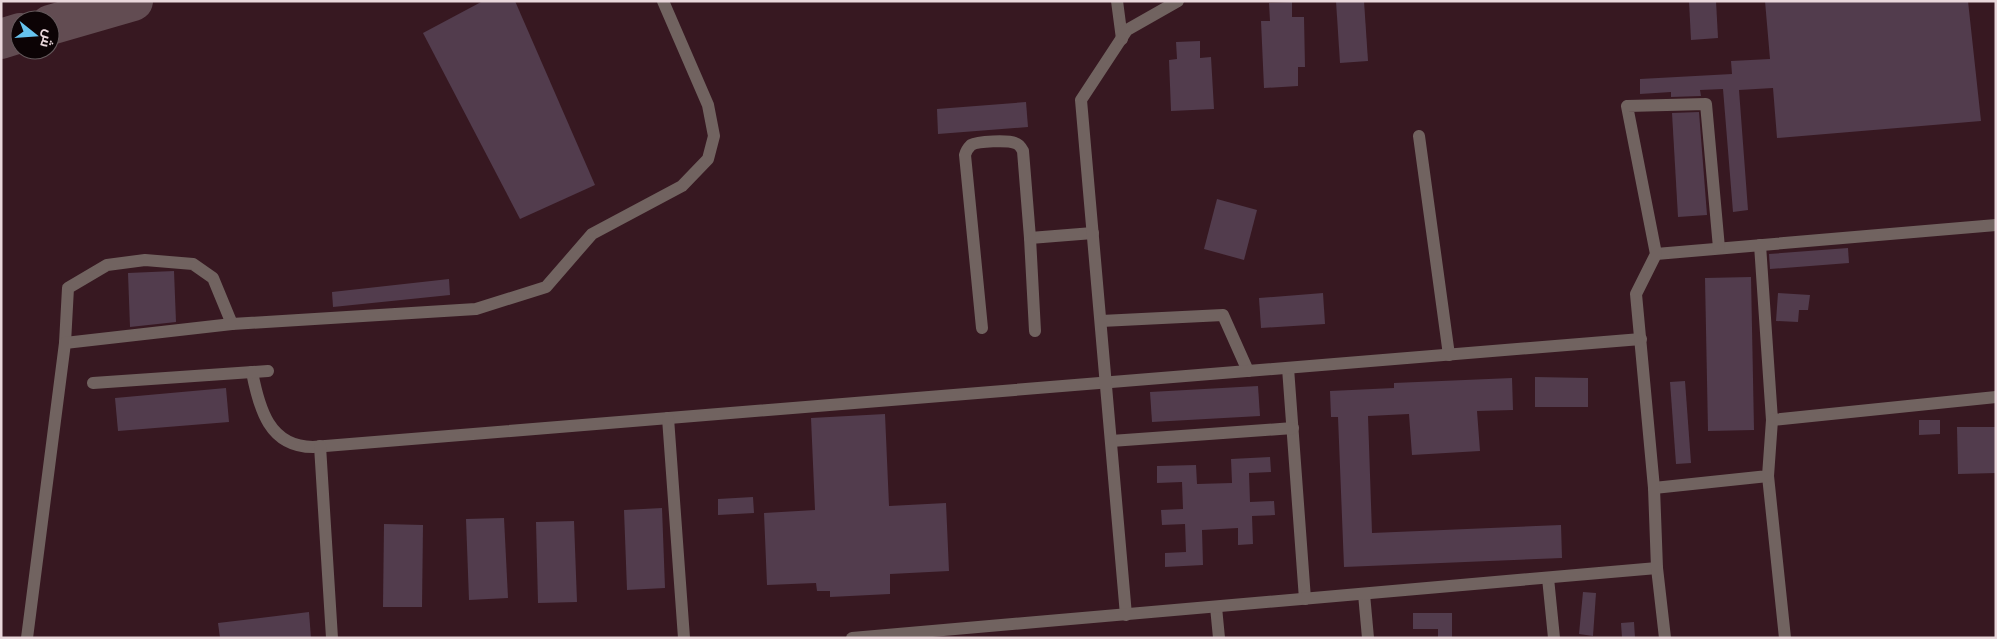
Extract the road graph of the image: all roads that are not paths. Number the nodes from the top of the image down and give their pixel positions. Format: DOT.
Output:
graph roads {
  1 [pos="663,1"];
  2 [pos="1117,1"];
  3 [pos="1178,1"];
  4 [pos="1122,38"];
  5 [pos="1419,136"];
  6 [pos="1996,225"];
  7 [pos="1093,233"];
  8 [pos="1030,238"];
  9 [pos="1760,245"];
  10 [pos="1718,248"];
  11 [pos="1656,254"];
  12 [pos="1101,321"];
  13 [pos="232,324"];
  14 [pos="982,328"];
  15 [pos="1035,331"];
  16 [pos="1641,339"];
  17 [pos="65,343"];
  18 [pos="1448,354"];
  19 [pos="1288,368"];
  20 [pos="268,370"];
  21 [pos="1248,371"];
  22 [pos="252,372"];
  23 [pos="1106,382"];
  24 [pos="93,383"];
  25 [pos="1996,397"];
  26 [pos="668,418"];
  27 [pos="1772,420"];
  28 [pos="1293,428"];
  29 [pos="1111,441"];
  30 [pos="320,446"];
  31 [pos="1768,476"];
  32 [pos="1654,488"];
  33 [pos="1658,568"];
  34 [pos="1548,578"];
  35 [pos="1364,594"];
  36 [pos="1305,599"];
  37 [pos="1216,607"];
  38 [pos="1126,615"];
  39 [pos="894,636"];
  40 [pos="26,638"];
  41 [pos="332,638"];
  42 [pos="684,638"];
  43 [pos="852,638"];
  44 [pos="1219,638"];
  45 [pos="1368,638"];
  46 [pos="1554,638"];
  47 [pos="1665,638"];
  48 [pos="1785,638"];
  1 -- 13 [label="lane"];
  2 -- 4 [label="lane"];
  3 -- 4 [label="lane"];
  4 -- 7 [label="lane"];
  5 -- 18 [label="lane"];
  6 -- 9 [label="lane"];
  7 -- 8 [label="lane"];
  7 -- 12 [label="lane"];
  8 -- 14 [label="lane"];
  8 -- 15 [label="lane"];
  9 -- 10 [label="lane"];
  9 -- 27 [label="lane"];
  10 -- 11 [label="lane"];
  10 -- 11 [label="lane"];
  11 -- 16 [label="lane"];
  12 -- 21 [label="lane"];
  12 -- 23 [label="lane"];
  13 -- 17 [label="lane"];
  13 -- 17 [label="lane"];
  16 -- 18 [label="lane"];
  16 -- 32 [label="lane"];
  17 -- 40 [label="lane"];
  18 -- 19 [label="lane"];
  19 -- 21 [label="lane"];
  19 -- 28 [label="lane"];
  20 -- 22 [label="lane"];
  21 -- 23 [label="lane"];
  22 -- 24 [label="lane"];
  22 -- 30 [label="lane"];
  23 -- 26 [label="lane"];
  23 -- 29 [label="lane"];
  25 -- 27 [label="lane"];
  26 -- 30 [label="lane"];
  26 -- 42 [label="lane"];
  27 -- 31 [label="lane"];
  28 -- 29 [label="lane"];
  28 -- 36 [label="lane"];
  29 -- 38 [label="lane"];
  30 -- 41 [label="lane"];
  31 -- 32 [label="lane"];
  31 -- 48 [label="lane"];
  32 -- 33 [label="lane"];
  33 -- 34 [label="lane"];
  33 -- 47 [label="lane"];
  34 -- 35 [label="lane"];
  34 -- 46 [label="lane"];
  35 -- 36 [label="lane"];
  35 -- 45 [label="lane"];
  36 -- 37 [label="lane"];
  37 -- 38 [label="lane"];
  37 -- 44 [label="lane"];
  38 -- 39 [label="lane"];
  39 -- 43 [label="lane"];
}
